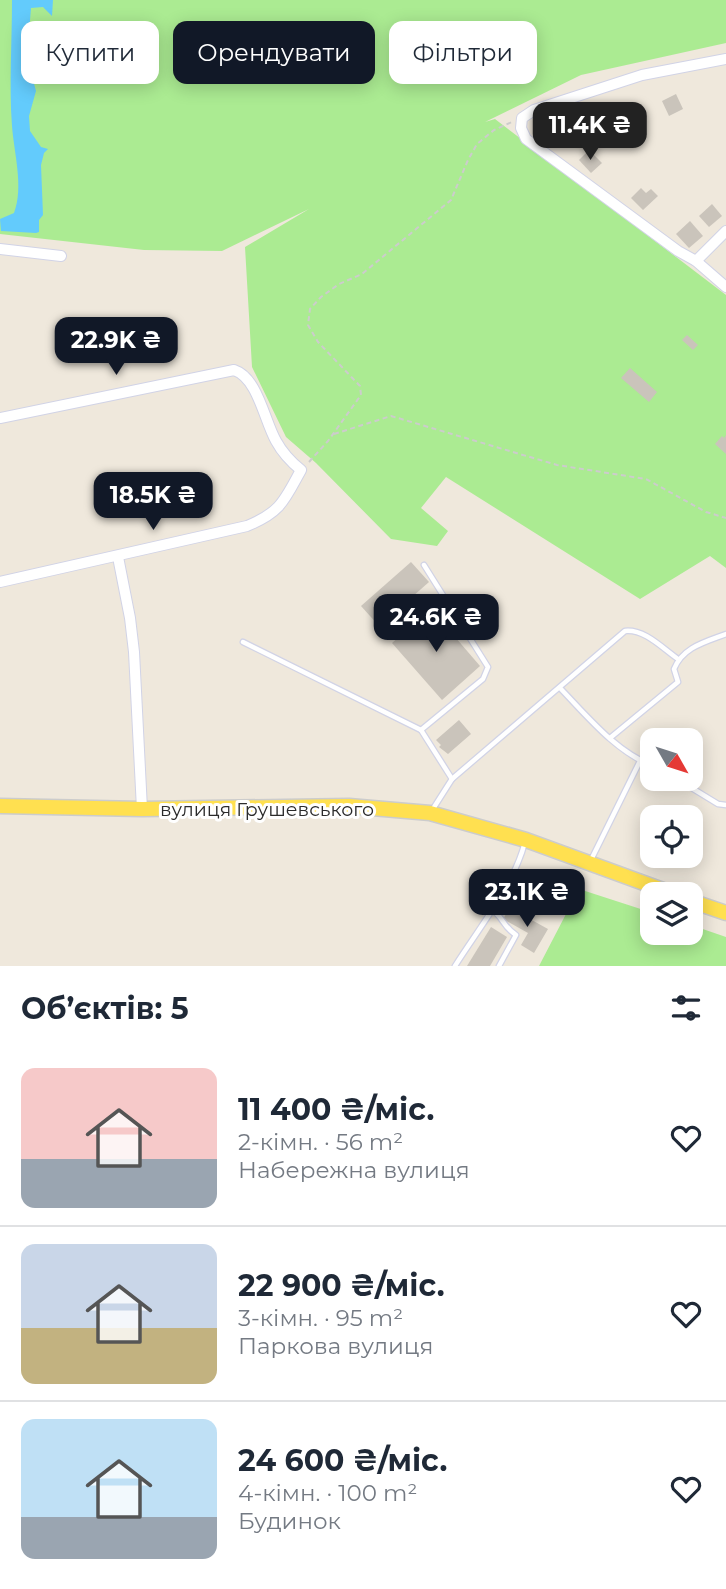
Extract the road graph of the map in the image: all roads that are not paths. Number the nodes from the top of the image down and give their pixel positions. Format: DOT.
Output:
graph roads {
  1 [pos="726,59"];
  2 [pos="726,230"];
  3 [pos="0,249"];
  4 [pos="61,256"];
  5 [pos="696,261"];
  6 [pos="726,287"];
  7 [pos="0,418"];
  8 [pos="117,557"];
  9 [pos="424,565"];
  10 [pos="0,582"];
  11 [pos="726,634"];
  12 [pos="243,642"];
  13 [pos="678,659"];
  14 [pos="560,688"];
  15 [pos="421,730"];
  16 [pos="610,738"];
  17 [pos="640,761"];
  18 [pos="452,779"];
  19 [pos="697,791"];
  20 [pos="726,804"];
  21 [pos="0,806"];
  22 [pos="142,809"];
  23 [pos="430,813"];
  24 [pos="526,840"];
  25 [pos="589,864"];
  26 [pos="640,882"];
  27 [pos="703,905"];
  28 [pos="491,909"];
  29 [pos="726,913"];
  30 [pos="455,966"];
  31 [pos="499,966"];
  1 -- 5 [label="street"];
  2 -- 5 [label="street"];
  3 -- 4 [label="street"];
  5 -- 6 [label="street"];
  7 -- 8 [label="street"];
  8 -- 10 [label="street"];
  8 -- 22 [label="street, вулиця Грушевського"];
  9 -- 15 [label="lane"];
  11 -- 13 [label="lane"];
  12 -- 15 [label="lane"];
  13 -- 14 [label="lane"];
  13 -- 16 [label="lane"];
  14 -- 16 [label="lane"];
  14 -- 18 [label="lane"];
  15 -- 18 [label="lane"];
  16 -- 17 [label="lane"];
  17 -- 25 [label="lane"];
  18 -- 23 [label="lane"];
  19 -- 20 [label="lane"];
  21 -- 22 [label="main road"];
  22 -- 23 [label="main road, вулиця Грушевського"];
  23 -- 24 [label="main road, вулиця Грушевського"];
  24 -- 25 [label="main road, вулиця Грушевського"];
  24 -- 28 [label="lane"];
  25 -- 26 [label="main road, вулиця Грушевського"];
  27 -- 29 [label="main road"];
  28 -- 30 [label="lane"];
  28 -- 31 [label="lane"];
}
